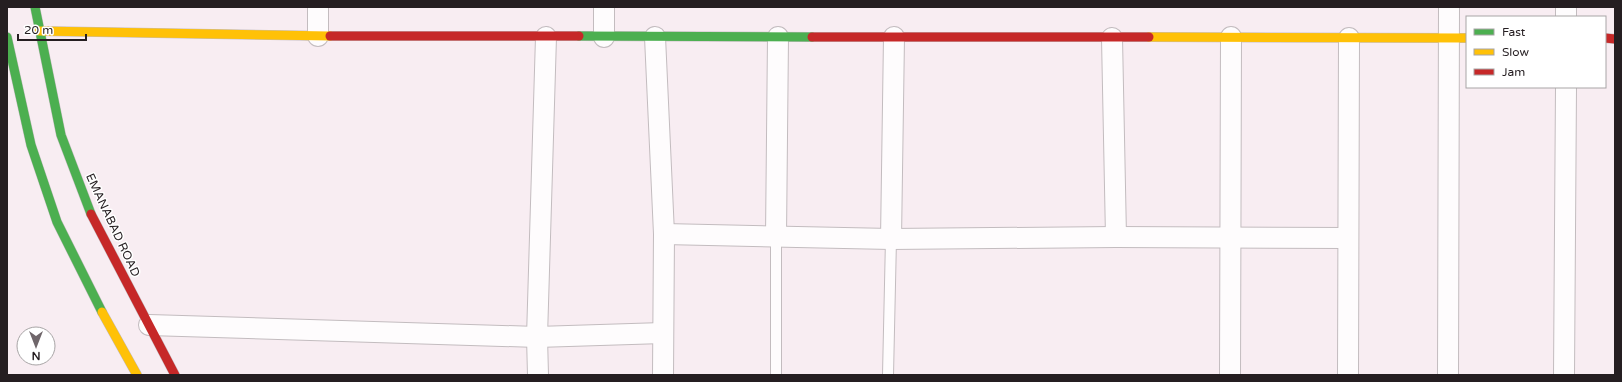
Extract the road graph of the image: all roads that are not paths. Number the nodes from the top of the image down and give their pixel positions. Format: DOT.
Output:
graph roads {
  1 [pos="35,7"];
  2 [pos="318,7"];
  3 [pos="604,7"];
  4 [pos="1449,7"];
  5 [pos="39,31"];
  6 [pos="318,36"];
  7 [pos="7,37"];
  8 [pos="546,37"];
  9 [pos="604,37"];
  10 [pos="655,37"];
  11 [pos="778,37"];
  12 [pos="894,37"];
  13 [pos="1231,37"];
  14 [pos="1112,38"];
  15 [pos="1349,38"];
  16 [pos="1458,38"];
  17 [pos="1566,88"];
  18 [pos="664,234"];
  19 [pos="776,236"];
  20 [pos="1116,237"];
  21 [pos="1230,237"];
  22 [pos="1348,238"];
  23 [pos="891,239"];
  24 [pos="149,325"];
  25 [pos="663,333"];
  26 [pos="537,337"];
  27 [pos="137,375"];
  28 [pos="175,375"];
  29 [pos="538,375"];
  30 [pos="663,375"];
  31 [pos="776,375"];
  32 [pos="888,375"];
  33 [pos="1230,375"];
  34 [pos="1348,375"];
  35 [pos="1448,375"];
  36 [pos="1564,375"];
  1 -- 5 [label="street, EMANABAD ROAD"];
  2 -- 6 [label="street"];
  3 -- 9 [label="street"];
  4 -- 16 [label="street"];
  5 -- 6 [label="street"];
  5 -- 24 [label="street, EMANABAD ROAD"];
  6 -- 8 [label="street"];
  7 -- 27 [label="street"];
  8 -- 9 [label="street"];
  8 -- 26 [label="street"];
  9 -- 10 [label="street"];
  10 -- 11 [label="street"];
  10 -- 18 [label="street"];
  11 -- 12 [label="street"];
  11 -- 19 [label="street"];
  12 -- 14 [label="street"];
  12 -- 23 [label="street"];
  13 -- 14 [label="street"];
  13 -- 15 [label="street"];
  13 -- 21 [label="street"];
  14 -- 20 [label="street"];
  15 -- 16 [label="street"];
  15 -- 22 [label="street"];
  16 -- 35 [label="street"];
  17 -- 36 [label="street"];
  18 -- 19 [label="street"];
  18 -- 25 [label="street"];
  19 -- 23 [label="street"];
  19 -- 31 [label="lane"];
  20 -- 21 [label="street"];
  20 -- 23 [label="street"];
  21 -- 22 [label="street"];
  21 -- 33 [label="street"];
  22 -- 34 [label="street"];
  23 -- 32 [label="lane"];
  24 -- 26 [label="street"];
  24 -- 28 [label="street, EMANABAD ROAD"];
  25 -- 26 [label="street"];
  25 -- 30 [label="street"];
  26 -- 29 [label="street"];
}
